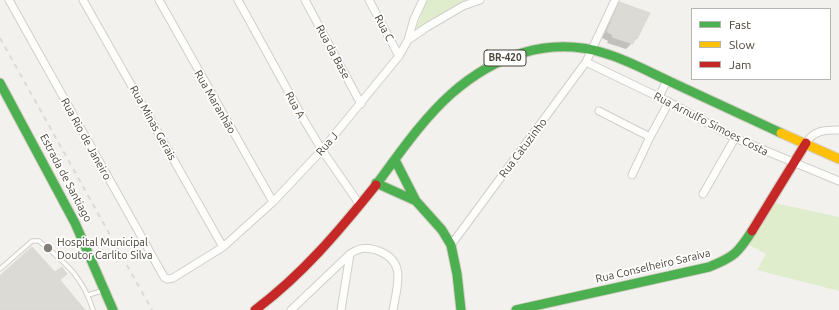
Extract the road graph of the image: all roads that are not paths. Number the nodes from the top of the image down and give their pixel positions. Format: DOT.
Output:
graph roads {
  1 [pos="9,0"];
  2 [pos="83,0"];
  3 [pos="159,0"];
  4 [pos="238,0"];
  5 [pos="305,0"];
  6 [pos="369,0"];
  7 [pos="423,0"];
  8 [pos="480,0"];
  9 [pos="615,0"];
  10 [pos="408,40"];
  11 [pos="592,49"];
  12 [pos="399,56"];
  13 [pos="586,62"];
  14 [pos="667,80"];
  15 [pos="0,83"];
  16 [pos="659,97"];
  17 [pos="669,102"];
  18 [pos="360,104"];
  19 [pos="599,111"];
  20 [pos="839,130"];
  21 [pos="650,137"];
  22 [pos="735,138"];
  23 [pos="806,143"];
  24 [pos="322,150"];
  25 [pos="839,159"];
  26 [pos="395,160"];
  27 [pos="793,163"];
  28 [pos="632,175"];
  29 [pos="839,181"];
  30 [pos="376,183"];
  31 [pos="703,194"];
  32 [pos="416,201"];
  33 [pos="272,202"];
  34 [pos="360,205"];
  35 [pos="451,245"];
  36 [pos="223,247"];
  37 [pos="350,254"];
  38 [pos="0,269"];
  39 [pos="164,277"];
  40 [pos="106,289"];
  41 [pos="88,295"];
  42 [pos="462,307"];
  43 [pos="93,310"];
  44 [pos="113,310"];
  45 [pos="254,310"];
  46 [pos="291,310"];
  47 [pos="341,310"];
  48 [pos="393,310"];
  49 [pos="469,310"];
  50 [pos="516,310"];
  1 -- 39 [label="street, Rua Rio de Janeiro"];
  2 -- 36 [label="street, Rua Minas Gerais"];
  3 -- 33 [label="street, Rua Maranhão"];
  4 -- 24 [label="street, Rua A"];
  5 -- 18 [label="street, Rua da Base"];
  6 -- 12 [label="street, Rua C"];
  7 -- 10 [label="street"];
  8 -- 10 [label="street, Rua J"];
  9 -- 11 [label="street, Rua Catuzinho"];
  10 -- 12 [label="street, Rua J"];
  11 -- 13 [label="street, Rua Catuzinho"];
  11 -- 14 [label="street, BR-420"];
  11 -- 26 [label="street, BR-420"];
  12 -- 18 [label="street, Rua J"];
  13 -- 16 [label="street, Rua Arnulfo Simoes Costa"];
  13 -- 35 [label="street, Rua Catuzinho"];
  14 -- 16 [label="street"];
  14 -- 23 [label="street, BR-420"];
  15 -- 40 [label="street, Estrada de Santiago"];
  16 -- 17 [label="street, Rua Arnulfo Simoes Costa"];
  17 -- 21 [label="street"];
  17 -- 22 [label="street, Rua Arnulfo Simoes Costa"];
  18 -- 24 [label="street, Rua J"];
  19 -- 21 [label="street"];
  20 -- 23 [label="street"];
  21 -- 28 [label="street"];
  22 -- 27 [label="street, Rua Arnulfo Simoes Costa"];
  22 -- 31 [label="street"];
  23 -- 25 [label="street, BR-420"];
  23 -- 27 [label="street, Rua Conselheiro Saraiva"];
  24 -- 33 [label="street, Rua J"];
  24 -- 34 [label="street, Rua A"];
  26 -- 30 [label="street, BR-420"];
  26 -- 32 [label="street"];
  27 -- 29 [label="street, Rua Arnulfo Simoes Costa"];
  27 -- 50 [label="street, Rua Conselheiro Saraiva"];
  30 -- 32 [label="street"];
  30 -- 34 [label="street, BR-420"];
  32 -- 35 [label="street"];
  33 -- 36 [label="street, Rua J"];
  34 -- 45 [label="street, BR-420"];
  35 -- 42 [label="street"];
  36 -- 39 [label="street, Rua J"];
  37 -- 46 [label="street"];
  37 -- 47 [label="street"];
  37 -- 48 [label="street"];
  38 -- 41 [label="lane"];
  40 -- 41 [label="lane"];
  40 -- 44 [label="street, Estrada de Santiago"];
  41 -- 43 [label="lane"];
  42 -- 49 [label="street"];
}
